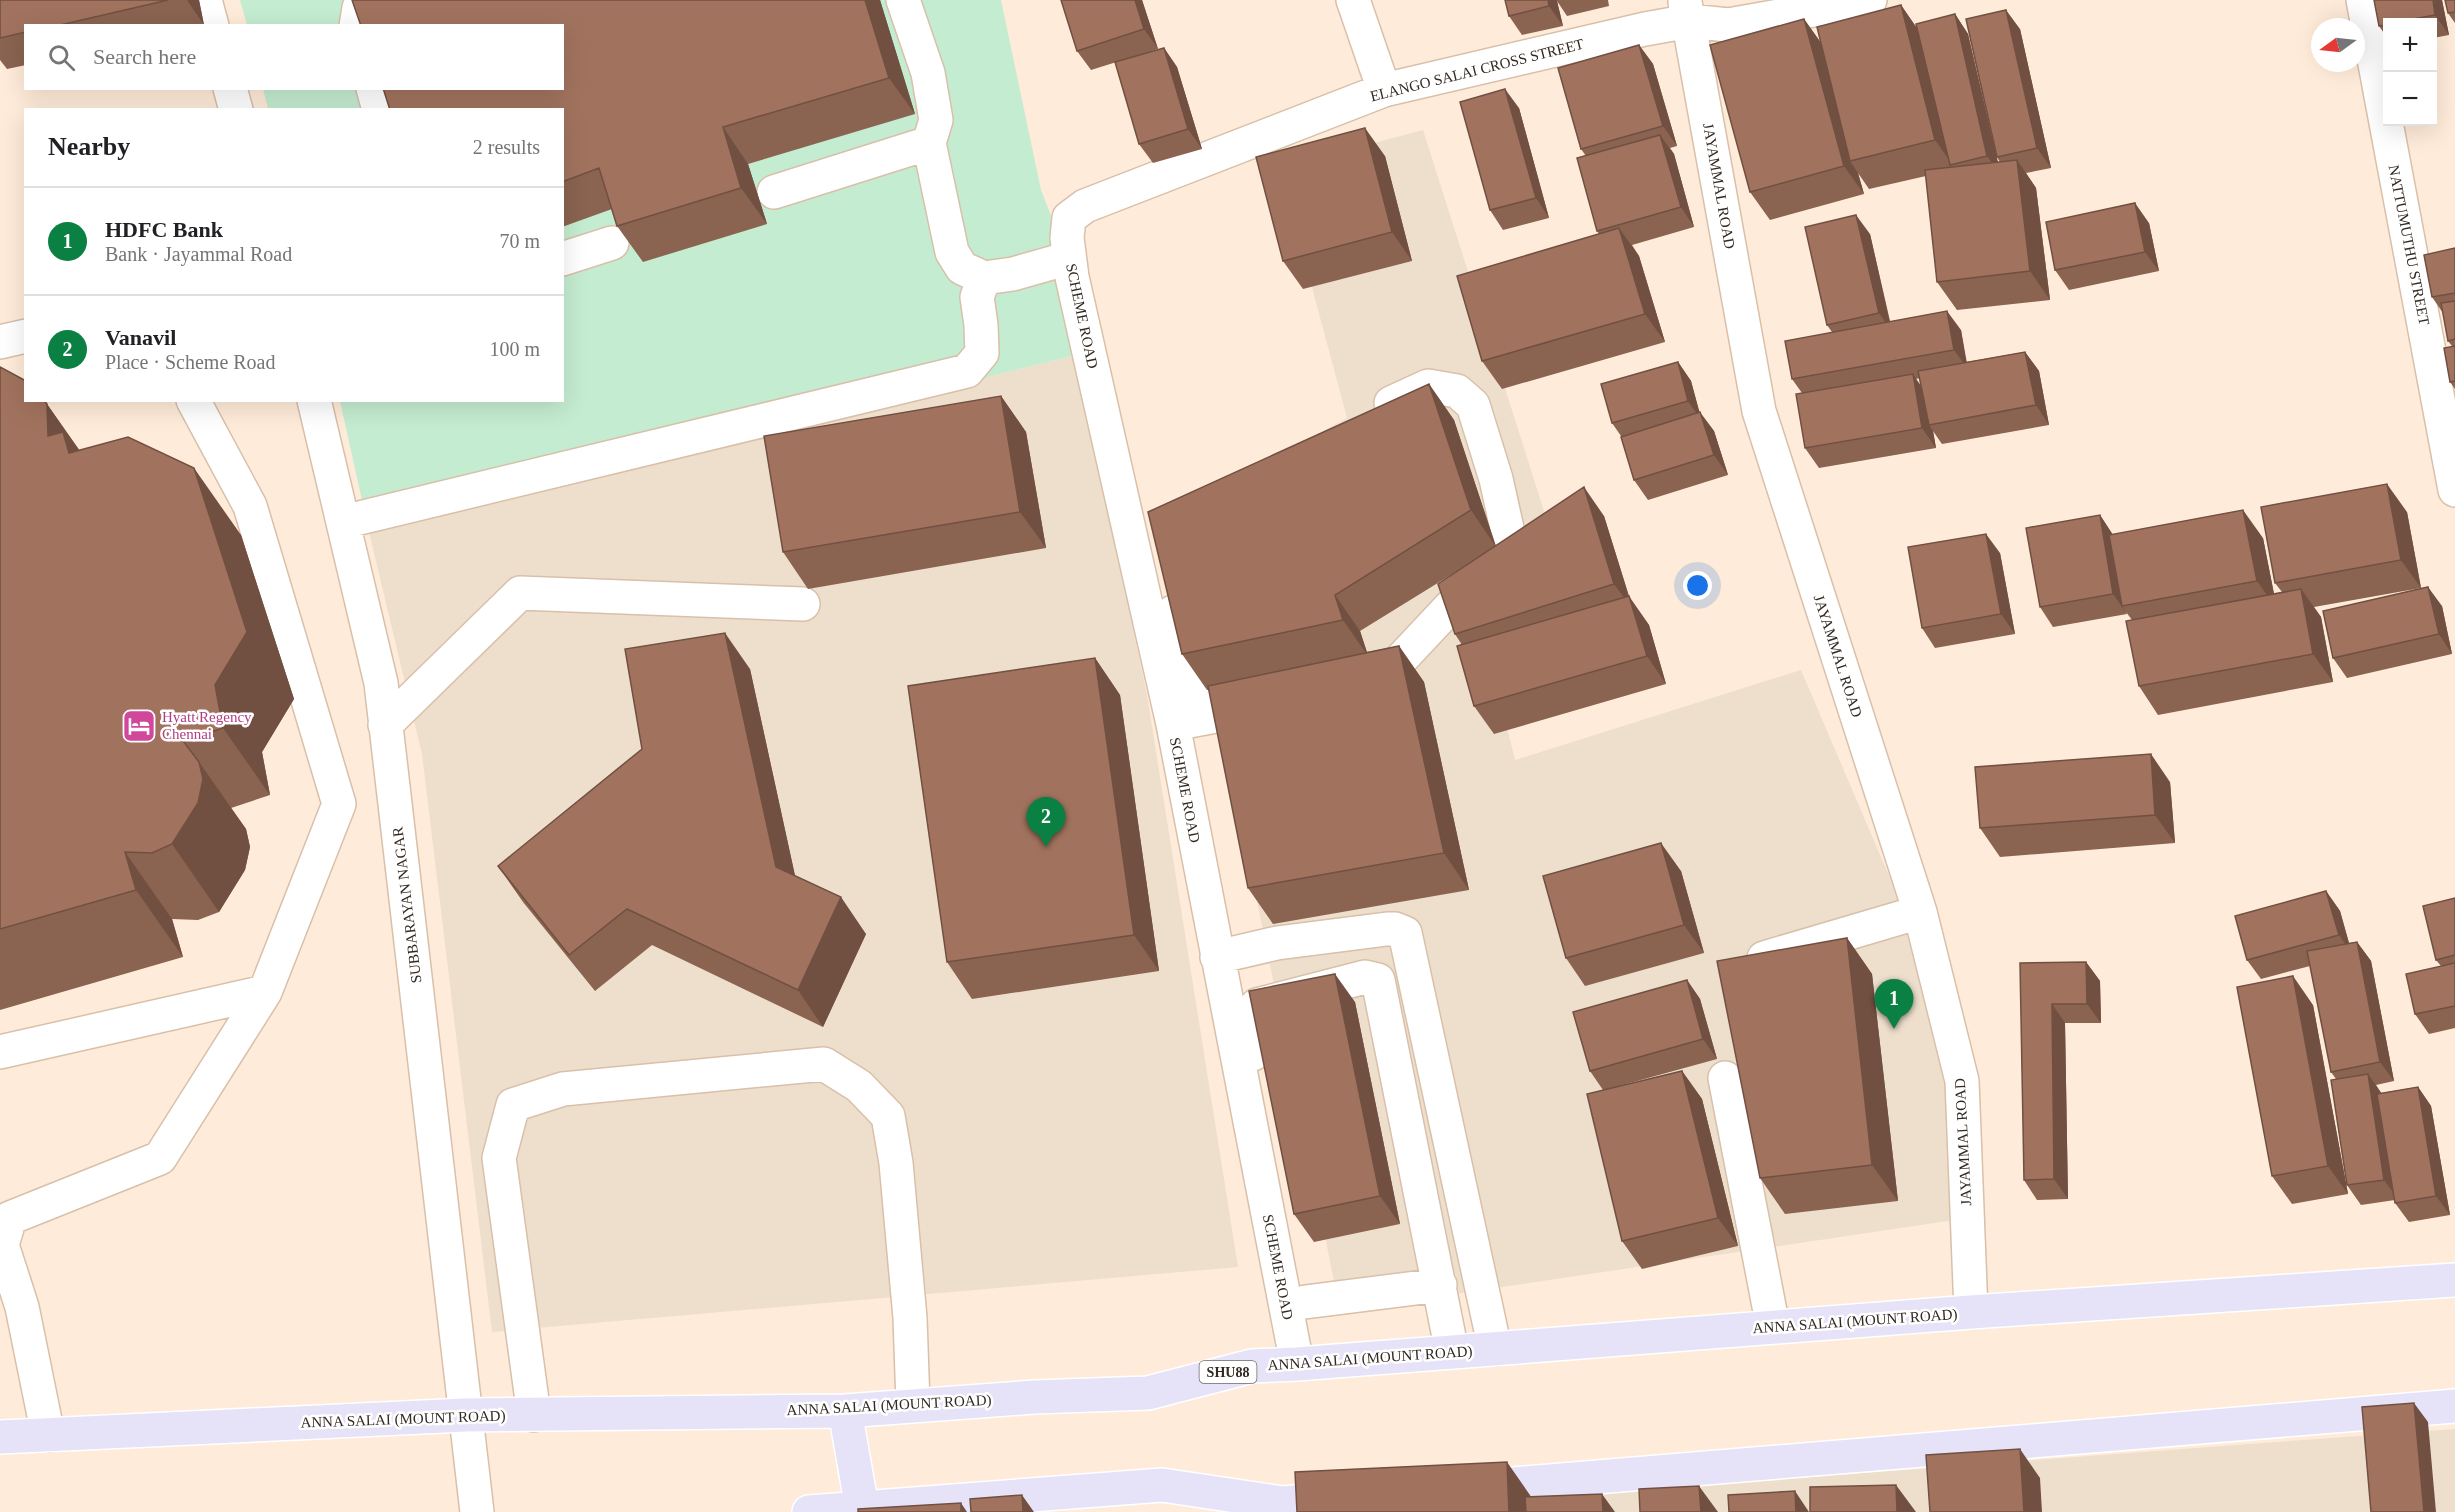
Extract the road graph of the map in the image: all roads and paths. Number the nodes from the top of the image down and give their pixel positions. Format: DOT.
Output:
graph roads {
  1 [pos="205,0"];
  2 [pos="379,0"];
  3 [pos="903,0"];
  4 [pos="1353,0"];
  5 [pos="1870,0"];
  6 [pos="2363,0"];
  7 [pos="1687,11"];
  8 [pos="211,24"];
  9 [pos="356,24"];
  10 [pos="231,90"];
  11 [pos="374,90"];
  12 [pos="1384,90"];
  13 [pos="235,108"];
  14 [pos="378,108"];
  15 [pos="929,143"];
  16 [pos="774,192"];
  17 [pos="1069,218"];
  18 [pos="612,243"];
  19 [pos="564,258"];
  20 [pos="1069,258"];
  21 [pos="984,278"];
  22 [pos="24,336"];
  23 [pos="0,342"];
  24 [pos="194,402"];
  25 [pos="314,402"];
  26 [pos="1367,416"];
  27 [pos="2455,490"];
  28 [pos="343,522"];
  29 [pos="1163,535"];
  30 [pos="802,604"];
  31 [pos="1341,693"];
  32 [pos="1286,703"];
  33 [pos="1186,721"];
  34 [pos="385,725"];
  35 [pos="1920,912"];
  36 [pos="1217,957"];
  37 [pos="1737,966"];
  38 [pos="265,992"];
  39 [pos="0,1052"];
  40 [pos="1725,1078"];
  41 [pos="2455,1280"];
  42 [pos="1440,1285"];
  43 [pos="1305,1302"];
  44 [pos="1971,1312"];
  45 [pos="1773,1327"];
  46 [pos="1495,1349"];
  47 [pos="1452,1352"];
  48 [pos="1304,1363"];
  49 [pos="914,1404"];
  50 [pos="2455,1406"];
  51 [pos="845,1411"];
  52 [pos="465,1414"];
  53 [pos="534,1415"];
  54 [pos="48,1435"];
  55 [pos="0,1437"];
  56 [pos="1449,1489"];
  57 [pos="1366,1496"];
  58 [pos="1048,1503"];
  59 [pos="862,1508"];
  60 [pos="477,1512"];
  61 [pos="809,1512"];
  1 -- 8 [label="street"];
  2 -- 9 [label="street"];
  3 -- 15 [label="street"];
  4 -- 12 [label="street"];
  5 -- 7 [label="street, ELANGO SALAI CROSS STREET"];
  6 -- 27 [label="street, NATTUMUTHU STREET"];
  7 -- 12 [label="street, ELANGO SALAI CROSS STREET"];
  7 -- 35 [label="street, JAYAMMAL ROAD"];
  10 -- 13 [label="street"];
  11 -- 14 [label="street"];
  12 -- 17 [label="street, ELANGO SALAI CROSS STREET"];
  15 -- 16 [label="street"];
  15 -- 21 [label="street"];
  17 -- 20 [label="street, SCHEME ROAD"];
  18 -- 19 [label="street"];
  20 -- 21 [label="street"];
  20 -- 33 [label="street, SCHEME ROAD"];
  21 -- 28 [label="street"];
  22 -- 23 [label="street"];
  24 -- 38 [label="street"];
  25 -- 28 [label="street, SUBBARAYAN NAGAR"];
  26 -- 31 [label="street"];
  28 -- 34 [label="street, SUBBARAYAN NAGAR"];
  29 -- 33 [label="street"];
  30 -- 34 [label="street"];
  32 -- 33 [label="street"];
  33 -- 36 [label="street, SCHEME ROAD"];
  34 -- 52 [label="street, SUBBARAYAN NAGAR"];
  35 -- 37 [label="street"];
  35 -- 44 [label="street, JAYAMMAL ROAD"];
  36 -- 46 [label="street"];
  36 -- 48 [label="street, SCHEME ROAD"];
  38 -- 39 [label="street"];
  38 -- 54 [label="street"];
  40 -- 45 [label="street"];
  41 -- 44 [label="main road, ANNA SALAI (MOUNT ROAD) / SHU88"];
  42 -- 43 [label="street"];
  42 -- 43 [label="street"];
  42 -- 47 [label="street"];
  43 -- 48 [label="street"];
  44 -- 45 [label="main road, ANNA SALAI (MOUNT ROAD) / SHU88"];
  45 -- 46 [label="main road, ANNA SALAI (MOUNT ROAD) / SHU88"];
  46 -- 47 [label="main road, ANNA SALAI (MOUNT ROAD) / SHU88"];
  47 -- 48 [label="main road, ANNA SALAI (MOUNT ROAD) / SHU88"];
  48 -- 49 [label="main road, ANNA SALAI (MOUNT ROAD) / SHU88"];
  49 -- 51 [label="main road, ANNA SALAI (MOUNT ROAD) / SHU88"];
  49 -- 53 [label="street"];
  50 -- 56 [label="main road"];
  51 -- 53 [label="main road, ANNA SALAI (MOUNT ROAD) / SHU88"];
  51 -- 59 [label="main road"];
  52 -- 53 [label="main road, ANNA SALAI (MOUNT ROAD) / SHU88"];
  52 -- 54 [label="main road, ANNA SALAI (MOUNT ROAD) / SHU88"];
  52 -- 60 [label="street, SUBBARAYAN NAGAR"];
  54 -- 55 [label="main road, ANNA SALAI (MOUNT ROAD) / SHU88"];
  57 -- 58 [label="main road"];
  58 -- 59 [label="main road"];
  59 -- 61 [label="main road"];
}
